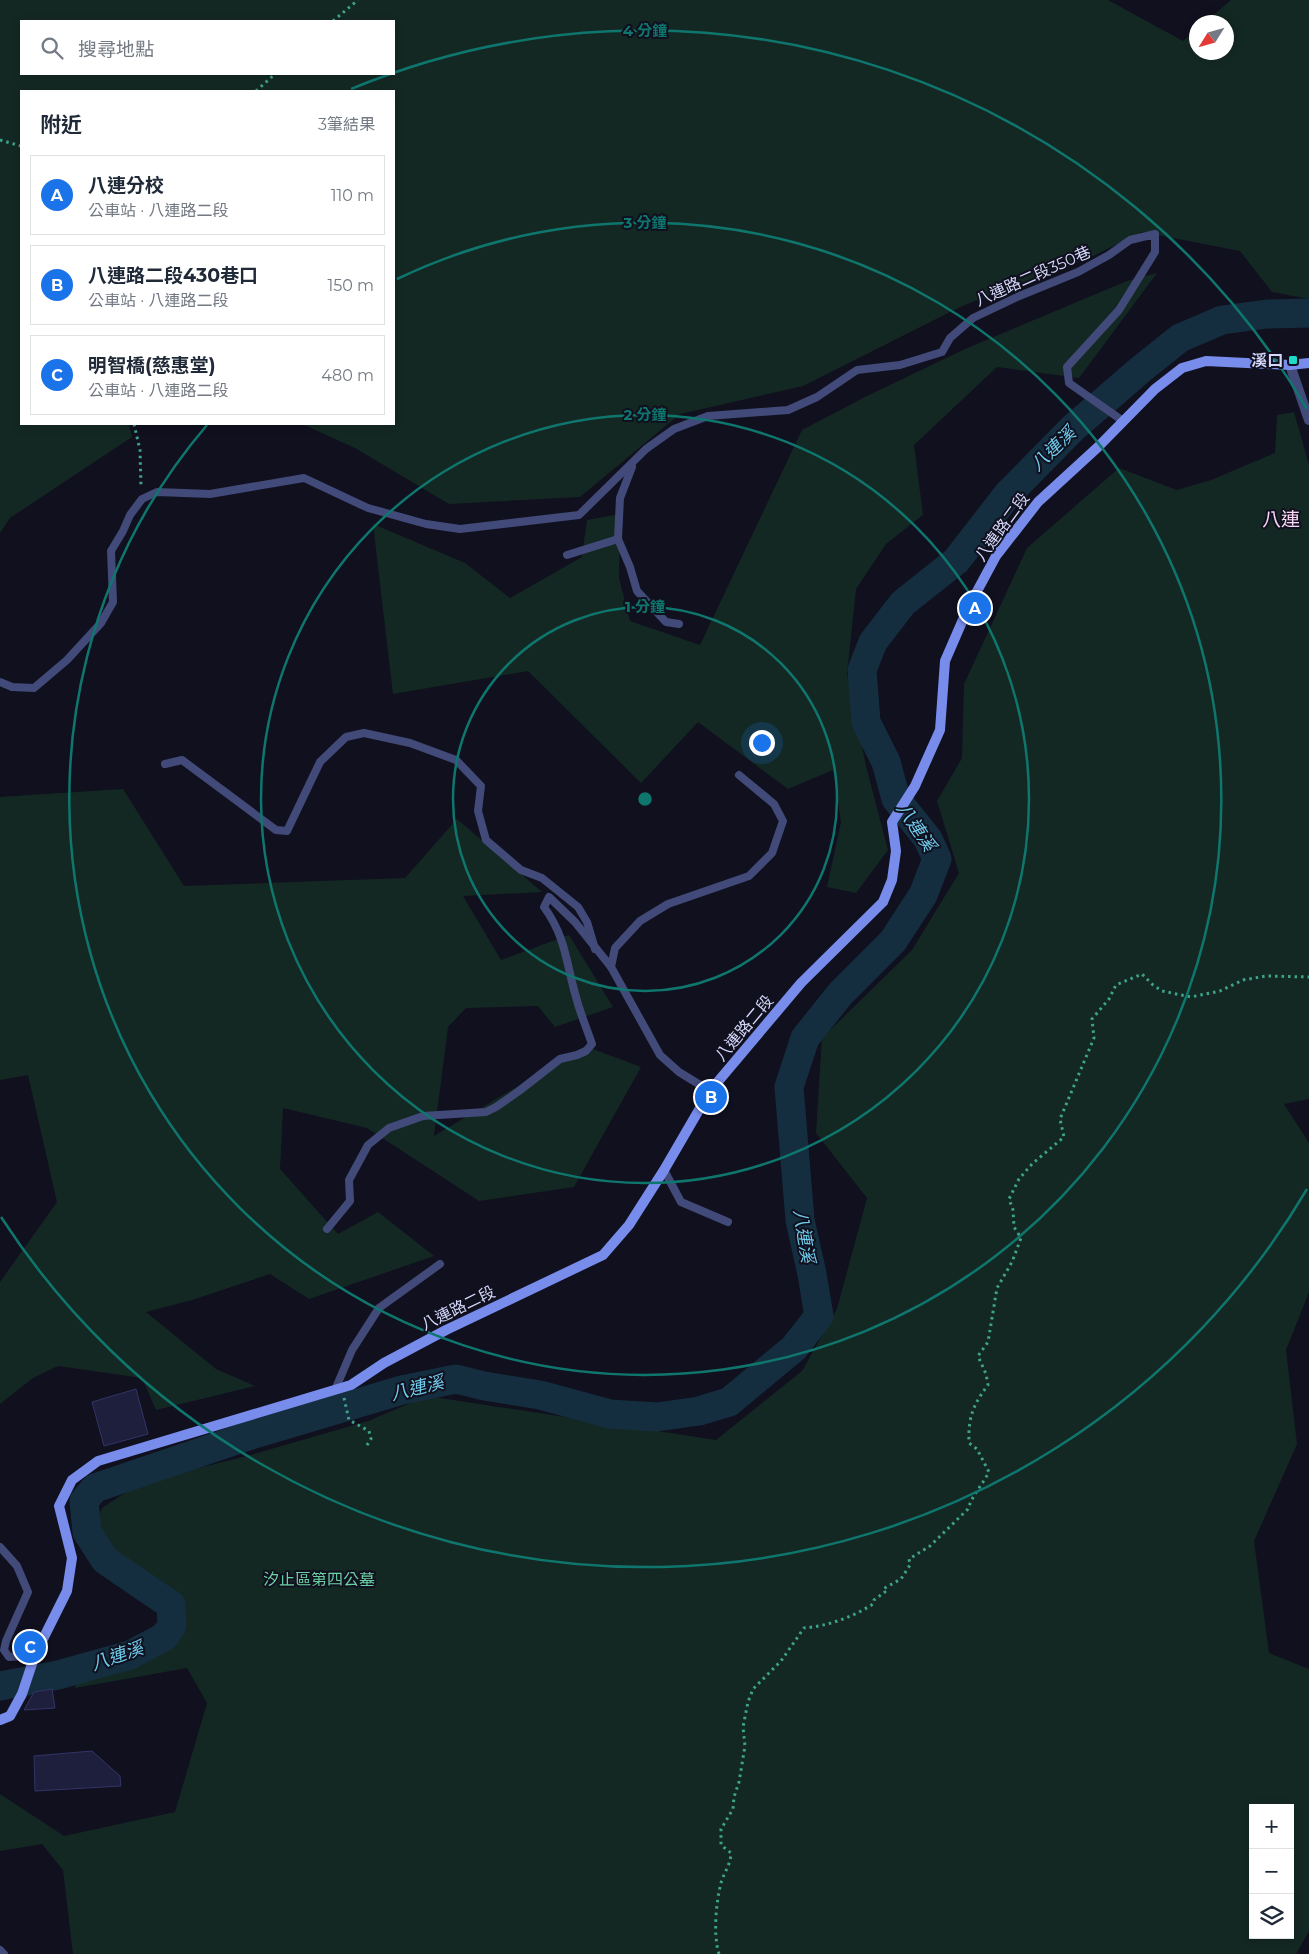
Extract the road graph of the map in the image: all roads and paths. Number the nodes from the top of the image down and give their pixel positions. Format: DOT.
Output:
graph roads {
  1 [pos="358,0"];
  2 [pos="334,20"];
  3 [pos="274,75"];
  4 [pos="257,90"];
  5 [pos="0,140"];
  6 [pos="20,146"];
  7 [pos="1309,363"];
  8 [pos="1290,365"];
  9 [pos="1309,420"];
  10 [pos="1122,421"];
  11 [pos="134,425"];
  12 [pos="636,461"];
  13 [pos="142,499"];
  14 [pos="618,539"];
  15 [pos="567,555"];
  16 [pos="679,624"];
  17 [pos="0,682"];
  18 [pos="166,764"];
  19 [pos="739,775"];
  20 [pos="595,949"];
  21 [pos="610,967"];
  22 [pos="1309,977"];
  23 [pos="710,1090"];
  24 [pos="664,1170"];
  25 [pos="728,1222"];
  26 [pos="327,1229"];
  27 [pos="440,1264"];
  28 [pos="335,1390"];
  29 [pos="344,1396"];
  30 [pos="365,1448"];
  31 [pos="0,1547"];
  32 [pos="34,1659"];
  33 [pos="0,1720"];
  34 [pos="0,1950"];
  35 [pos="4,1954"];
  36 [pos="719,1954"];
  1 -- 2 [label="path"];
  3 -- 4 [label="path"];
  5 -- 6 [label="path"];
  7 -- 8 [label="street, 八連路二段"];
  8 -- 9 [label="street"];
  8 -- 10 [label="street, 八連路二段"];
  10 -- 12 [label="lane, 八連路二段350巷"];
  10 -- 23 [label="street, 八連路二段"];
  11 -- 13 [label="path"];
  12 -- 13 [label="lane, 八連路二段350巷"];
  12 -- 14 [label="lane"];
  13 -- 17 [label="lane"];
  14 -- 15 [label="lane"];
  14 -- 16 [label="lane"];
  18 -- 20 [label="lane"];
  19 -- 21 [label="lane"];
  20 -- 21 [label="lane"];
  20 -- 26 [label="lane"];
  21 -- 23 [label="lane"];
  22 -- 36 [label="path"];
  23 -- 24 [label="street, 八連路二段"];
  24 -- 25 [label="lane"];
  24 -- 28 [label="street, 八連路二段"];
  27 -- 28 [label="lane"];
  28 -- 32 [label="street, 八連路二段"];
  29 -- 30 [label="path"];
  31 -- 32 [label="lane"];
  32 -- 33 [label="street, 八連路二段"];
  34 -- 35 [label="lane"];
}
